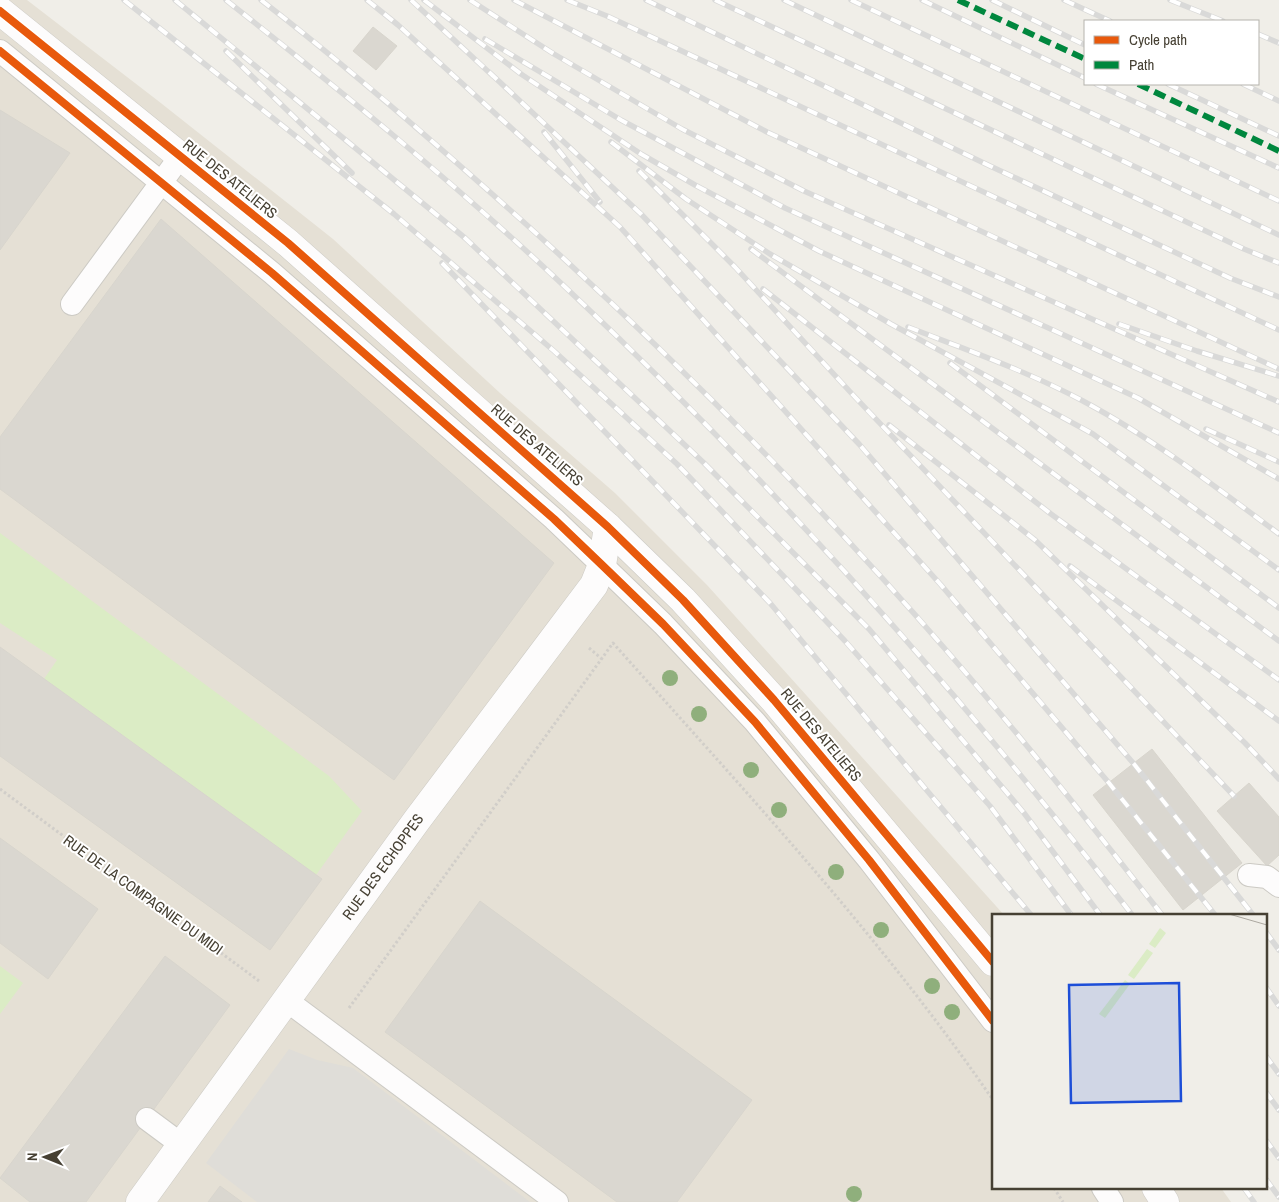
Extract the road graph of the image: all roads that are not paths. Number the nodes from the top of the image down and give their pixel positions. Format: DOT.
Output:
graph roads {
  1 [pos="0,11"];
  2 [pos="0,52"];
  3 [pos="180,157"];
  4 [pos="162,183"];
  5 [pos="72,304"];
  6 [pos="608,526"];
  7 [pos="602,565"];
  8 [pos="1249,875"];
  9 [pos="1279,886"];
  10 [pos="992,961"];
  11 [pos="286,1000"];
  12 [pos="992,1021"];
  13 [pos="147,1119"];
  14 [pos="182,1145"];
  15 [pos="1104,1190"];
  16 [pos="1157,1190"];
  17 [pos="140,1202"];
  18 [pos="557,1202"];
  19 [pos="1112,1202"];
  20 [pos="1165,1202"];
  1 -- 3 [label="street, RUE DES ATELIERS"];
  2 -- 4 [label="lane"];
  3 -- 4 [label="lane"];
  3 -- 6 [label="street, RUE DES ATELIERS"];
  4 -- 5 [label="lane"];
  4 -- 7 [label="lane"];
  6 -- 7 [label="street, RUE DES ECHOPPES"];
  6 -- 10 [label="street, RUE DES ATELIERS"];
  7 -- 11 [label="street, RUE DES ECHOPPES"];
  7 -- 12 [label="lane"];
  8 -- 9 [label="lane"];
  11 -- 14 [label="street, RUE DES ECHOPPES"];
  11 -- 18 [label="lane"];
  13 -- 14 [label="lane"];
  14 -- 17 [label="street, RUE DES ECHOPPES"];
  15 -- 19 [label="lane"];
  16 -- 20 [label="street"];
}
